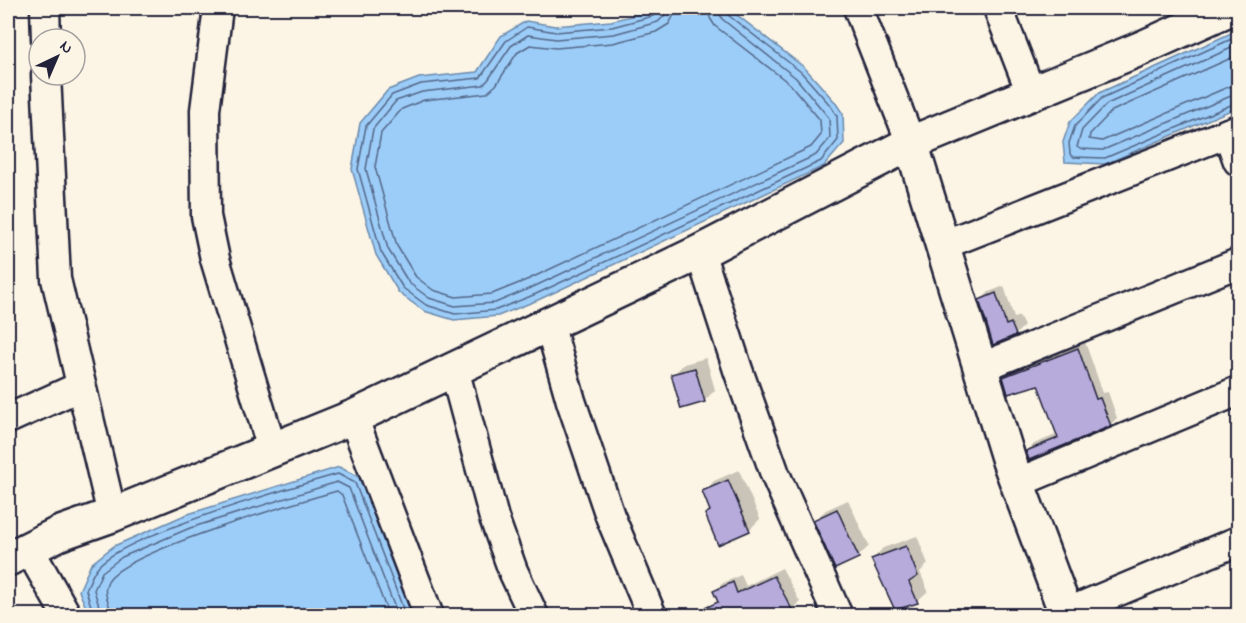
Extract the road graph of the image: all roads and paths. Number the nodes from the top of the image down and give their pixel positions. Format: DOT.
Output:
graph roads {
  1 [pos="45,8"];
  2 [pos="218,8"];
  3 [pos="858,8"];
  4 [pos="998,8"];
  5 [pos="1230,8"];
  6 [pos="1198,14"];
  7 [pos="46,27"];
  8 [pos="47,87"];
  9 [pos="1031,93"];
  10 [pos="1233,131"];
  11 [pos="911,143"];
  12 [pos="1239,161"];
  13 [pos="943,245"];
  14 [pos="700,252"];
  15 [pos="1239,263"];
  16 [pos="549,323"];
  17 [pos="980,368"];
  18 [pos="454,369"];
  19 [pos="81,386"];
  20 [pos="1239,391"];
  21 [pos="353,417"];
  22 [pos="8,418"];
  23 [pos="272,449"];
  24 [pos="1017,483"];
  25 [pos="112,515"];
  26 [pos="1239,541"];
  27 [pos="18,554"];
  28 [pos="1066,614"];
  29 [pos="67,615"];
  30 [pos="429,615"];
  31 [pos="534,615"];
  32 [pos="651,615"];
  33 [pos="838,615"];
  1 -- 7 [label="street"];
  2 -- 23 [label="street"];
  3 -- 11 [label="street"];
  4 -- 9 [label="street"];
  5 -- 6 [label="street"];
  6 -- 9 [label="street"];
  8 -- 19 [label="street"];
  9 -- 11 [label="street"];
  10 -- 12 [label="street"];
  10 -- 13 [label="street"];
  11 -- 13 [label="street"];
  11 -- 14 [label="street"];
  13 -- 17 [label="street"];
  14 -- 16 [label="street"];
  14 -- 33 [label="street"];
  15 -- 17 [label="street"];
  16 -- 18 [label="street"];
  16 -- 32 [label="street"];
  17 -- 24 [label="street"];
  18 -- 21 [label="street"];
  18 -- 31 [label="street"];
  19 -- 22 [label="street"];
  19 -- 25 [label="street"];
  20 -- 24 [label="street"];
  21 -- 23 [label="street"];
  21 -- 30 [label="street"];
  23 -- 25 [label="street"];
  24 -- 28 [label="street"];
  25 -- 27 [label="street"];
  26 -- 28 [label="street"];
  27 -- 29 [label="street"];
}
